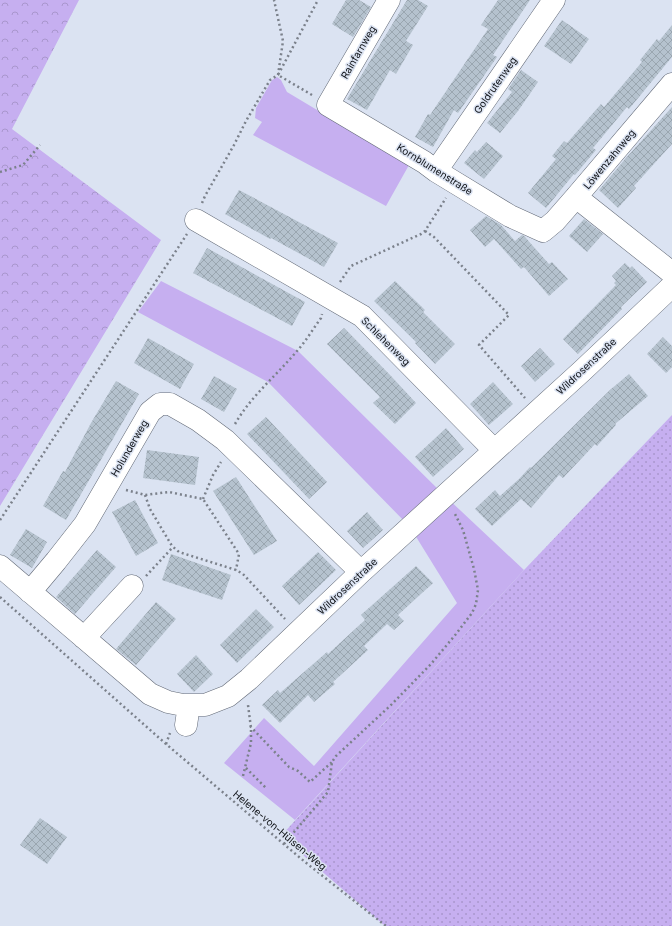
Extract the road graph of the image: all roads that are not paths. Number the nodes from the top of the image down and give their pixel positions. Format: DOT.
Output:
graph roads {
  1 [pos="389,0"];
  2 [pos="554,0"];
  3 [pos="672,84"];
  4 [pos="328,105"];
  5 [pos="436,171"];
  6 [pos="576,197"];
  7 [pos="196,220"];
  8 [pos="543,231"];
  9 [pos="672,273"];
  10 [pos="672,286"];
  11 [pos="494,450"];
  12 [pos="0,566"];
  13 [pos="361,572"];
  14 [pos="132,586"];
  15 [pos="30,592"];
  16 [pos="84,638"];
  1 -- 4 [label="street, Rainfarnweg"];
  2 -- 5 [label="street, Goldrutenweg"];
  3 -- 6 [label="street, Löwenzahnweg"];
  4 -- 5 [label="street, Kornblumenstraße"];
  5 -- 8 [label="street, Kornblumenstraße"];
  6 -- 8 [label="street, Löwenzahnweg"];
  6 -- 9 [label="street"];
  7 -- 11 [label="street, Schlehenweg"];
  10 -- 11 [label="street, Wildrosenstraße"];
  11 -- 13 [label="street, Wildrosenstraße"];
  12 -- 15 [label="street, Wildrosenstraße"];
  13 -- 15 [label="street, Holunderweg"];
  13 -- 16 [label="street, Wildrosenstraße"];
  14 -- 16 [label="street"];
  15 -- 16 [label="street, Wildrosenstraße"];
}
